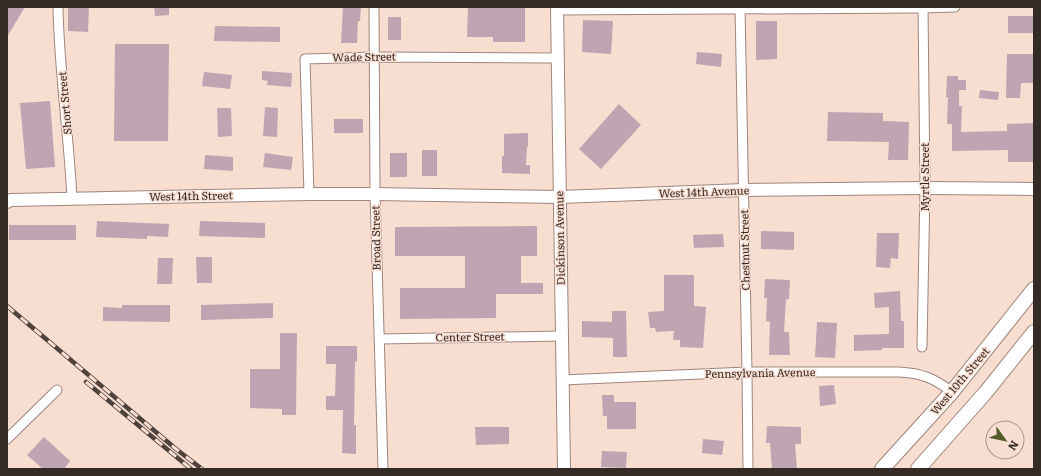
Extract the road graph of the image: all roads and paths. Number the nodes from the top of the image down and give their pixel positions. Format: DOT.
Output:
graph roads {
  1 [pos="58,7"];
  2 [pos="374,7"];
  3 [pos="956,7"];
  4 [pos="557,8"];
  5 [pos="740,8"];
  6 [pos="923,8"];
  7 [pos="375,57"];
  8 [pos="558,58"];
  9 [pos="925,188"];
  10 [pos="1034,189"];
  11 [pos="744,190"];
  12 [pos="309,194"];
  13 [pos="375,194"];
  14 [pos="560,197"];
  15 [pos="72,199"];
  16 [pos="7,202"];
  17 [pos="1034,289"];
  18 [pos="1034,332"];
  19 [pos="562,336"];
  20 [pos="378,339"];
  21 [pos="922,347"];
  22 [pos="747,372"];
  23 [pos="562,380"];
  24 [pos="57,390"];
  25 [pos="952,392"];
  26 [pos="7,439"];
  27 [pos="383,469"];
  28 [pos="564,469"];
  29 [pos="748,469"];
  30 [pos="882,469"];
  31 [pos="918,469"];
  1 -- 15 [label="street, Short Street"];
  2 -- 7 [label="street, Broad Street"];
  3 -- 6 [label="street"];
  4 -- 5 [label="street"];
  4 -- 8 [label="main road, Dickinson Avenue"];
  5 -- 6 [label="street"];
  5 -- 11 [label="street, Chestnut Street"];
  6 -- 9 [label="street, Myrtle Street"];
  7 -- 8 [label="street, Wade Street"];
  7 -- 12 [label="street, Wade Street"];
  7 -- 13 [label="street, Broad Street"];
  8 -- 14 [label="main road, Dickinson Avenue"];
  9 -- 10 [label="main road, West 14th Avenue"];
  9 -- 11 [label="main road, West 14th Avenue"];
  9 -- 21 [label="street, Myrtle Street"];
  11 -- 14 [label="main road, West 14th Avenue"];
  11 -- 22 [label="street, Chestnut Street"];
  12 -- 13 [label="main road, West 14th Street"];
  12 -- 15 [label="main road, West 14th Street"];
  13 -- 14 [label="main road, West 14th Avenue"];
  13 -- 20 [label="street, Broad Street"];
  14 -- 19 [label="main road, Dickinson Avenue"];
  15 -- 16 [label="main road, West 14th Street"];
  17 -- 25 [label="main road, West 10th Street"];
  18 -- 31 [label="main road"];
  19 -- 20 [label="street, Center Street"];
  19 -- 23 [label="main road, Dickinson Avenue"];
  20 -- 27 [label="street, Broad Street"];
  22 -- 23 [label="street, Pennsylvania Avenue"];
  22 -- 25 [label="street, Pennsylvania Avenue"];
  22 -- 29 [label="street, Chestnut Street"];
  23 -- 28 [label="main road, Dickinson Avenue"];
  24 -- 26 [label="street"];
  25 -- 30 [label="main road, West 10th Street"];
}
